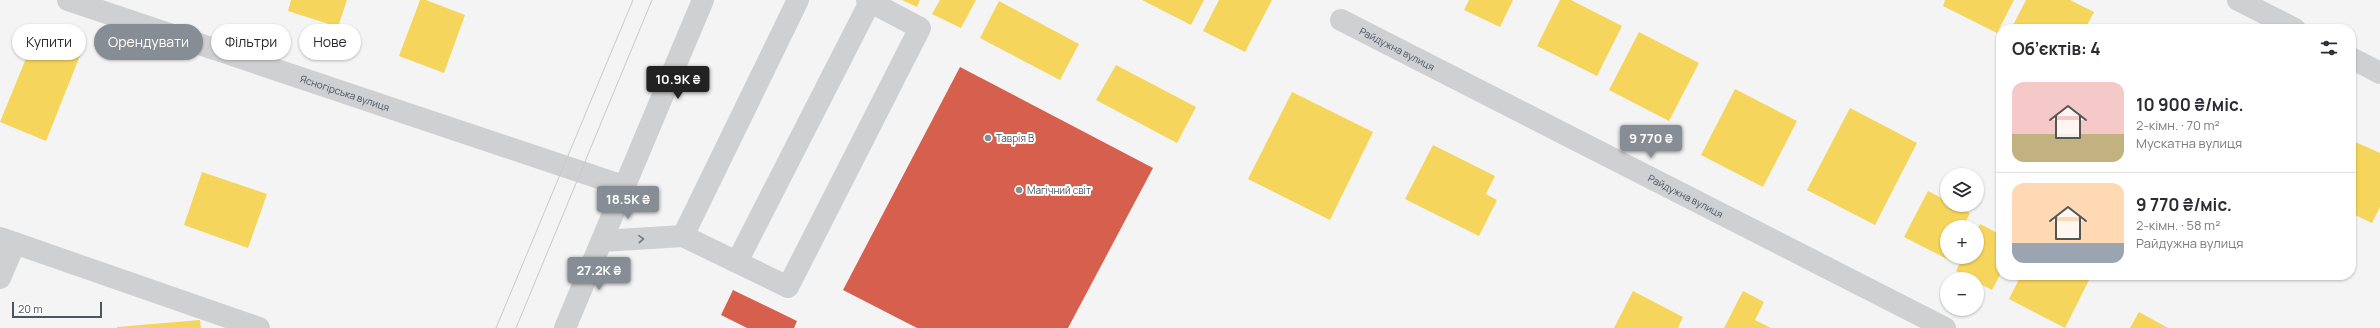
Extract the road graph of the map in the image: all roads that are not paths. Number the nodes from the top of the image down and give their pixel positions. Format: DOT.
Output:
graph roads {
  1 [pos="68,0"];
  2 [pos="703,0"];
  3 [pos="798,0"];
  4 [pos="2238,0"];
  5 [pos="868,1"];
  6 [pos="1341,20"];
  7 [pos="2284,24"];
  8 [pos="2356,61"];
  9 [pos="2380,73"];
  10 [pos="623,186"];
  11 [pos="682,236"];
  12 [pos="8,241"];
  13 [pos="602,241"];
  14 [pos="738,262"];
  15 [pos="0,278"];
  16 [pos="259,328"];
  17 [pos="565,328"];
  18 [pos="1945,328"];
  1 -- 10 [label="street, Ясногірська вулиця"];
  2 -- 10 [label="street"];
  3 -- 11 [label="street"];
  4 -- 7 [label="street"];
  5 -- 14 [label="street"];
  5 -- 14 [label="street"];
  6 -- 18 [label="street, Райдужна вулиця"];
  8 -- 9 [label="street"];
  10 -- 13 [label="street"];
  13 -- 11 [label="street, one-way"];
  11 -- 14 [label="street"];
  12 -- 15 [label="street"];
  12 -- 16 [label="street"];
  13 -- 17 [label="street"];
}
